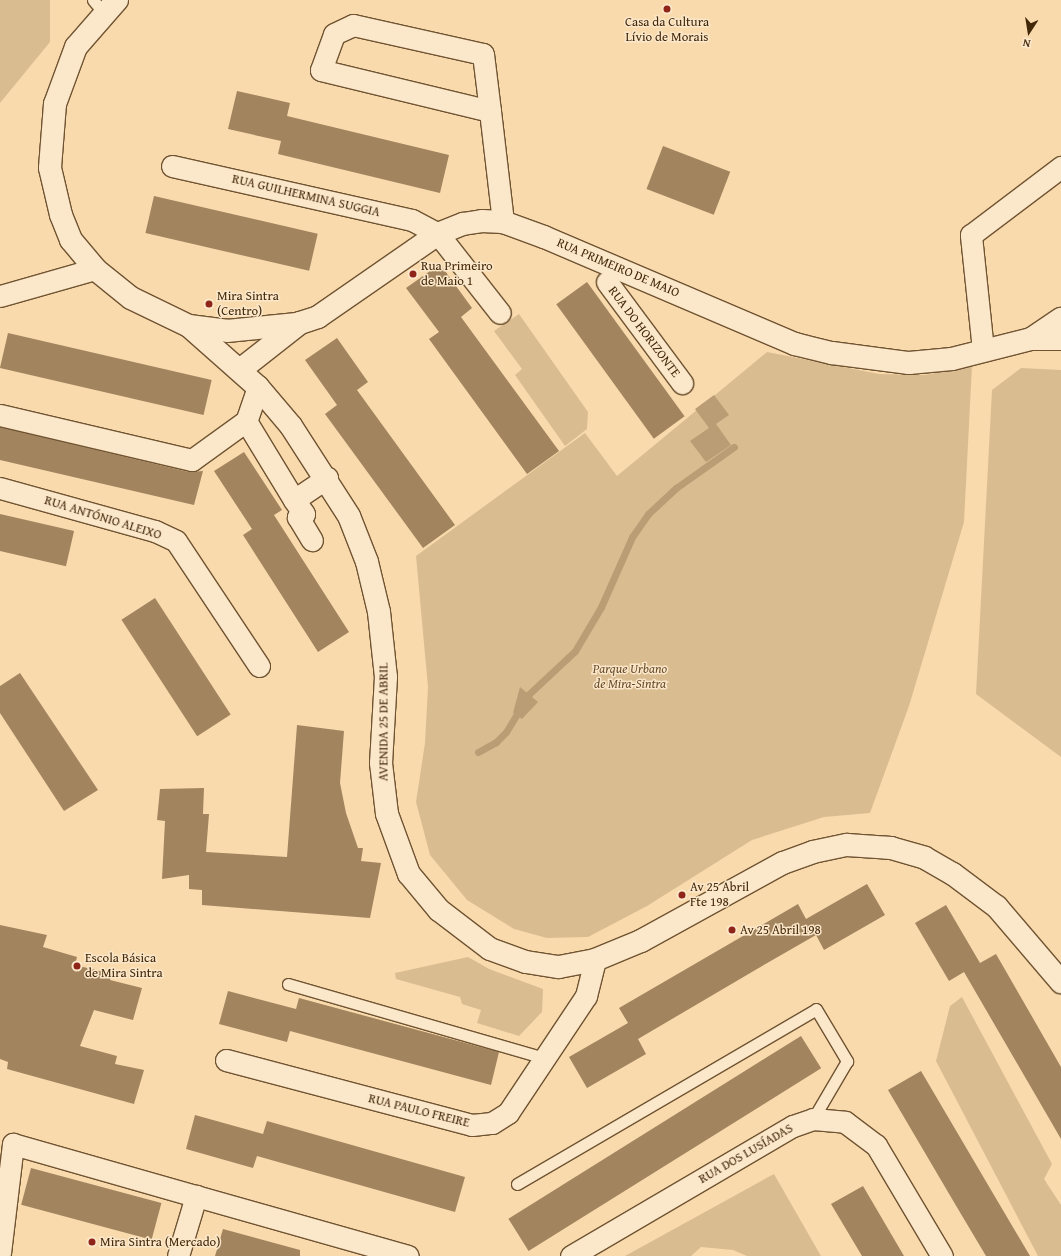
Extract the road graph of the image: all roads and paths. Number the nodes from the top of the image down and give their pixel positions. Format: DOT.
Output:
graph roads {
  1 [pos="105,4"];
  2 [pos="490,111"];
  3 [pos="172,166"];
  4 [pos="1061,168"];
  5 [pos="503,222"];
  6 [pos="438,234"];
  7 [pos="95,268"];
  8 [pos="606,282"];
  9 [pos="0,296"];
  10 [pos="500,313"];
  11 [pos="1061,319"];
  12 [pos="300,323"];
  13 [pos="189,326"];
  14 [pos="1031,339"];
  15 [pos="1061,339"];
  16 [pos="983,350"];
  17 [pos="240,370"];
  18 [pos="682,383"];
  19 [pos="258,387"];
  20 [pos="0,415"];
  21 [pos="246,421"];
  22 [pos="327,478"];
  23 [pos="0,488"];
  24 [pos="294,500"];
  25 [pos="312,540"];
  26 [pos="259,666"];
  27 [pos="595,960"];
  28 [pos="1061,982"];
  29 [pos="288,984"];
  30 [pos="544,1058"];
  31 [pos="226,1060"];
  32 [pos="813,1119"];
  33 [pos="4,1141"];
  34 [pos="517,1184"];
  35 [pos="196,1196"];
  36 [pos="0,1253"];
  37 [pos="178,1256"];
  38 [pos="408,1256"];
  39 [pos="571,1256"];
  40 [pos="942,1256"];
  1 -- 7 [label="street, AVENIDA 25 DE ABRIL"];
  2 -- 2 [label="street"];
  2 -- 5 [label="street"];
  3 -- 6 [label="street, RUA GUILHERMINA SUGGIA"];
  4 -- 16 [label="street"];
  5 -- 6 [label="street, RUA PRIMEIRO DE MAIO"];
  5 -- 16 [label="street, RUA PRIMEIRO DE MAIO"];
  6 -- 10 [label="street"];
  6 -- 12 [label="street, RUA PRIMEIRO DE MAIO"];
  7 -- 9 [label="street"];
  7 -- 13 [label="street, AVENIDA 25 DE ABRIL"];
  8 -- 18 [label="street, RUA DO HORIZONTE"];
  11 -- 14 [label="street, RUA PRIMEIRO DE MAIO"];
  12 -- 13 [label="street"];
  12 -- 17 [label="street, RUA PRIMEIRO DE MAIO"];
  13 -- 17 [label="street, AVENIDA 25 DE ABRIL"];
  14 -- 15 [label="street, RUA PRIMEIRO DE MAIO"];
  14 -- 16 [label="street, RUA PRIMEIRO DE MAIO"];
  17 -- 19 [label="street, AVENIDA 25 DE ABRIL"];
  19 -- 21 [label="street"];
  19 -- 22 [label="street, AVENIDA 25 DE ABRIL"];
  20 -- 21 [label="street"];
  21 -- 24 [label="street"];
  22 -- 24 [label="street"];
  22 -- 27 [label="street, AVENIDA 25 DE ABRIL"];
  23 -- 26 [label="street, RUA ANTÓNIO ALEIXO"];
  24 -- 25 [label="street"];
  27 -- 28 [label="street, AVENIDA 25 DE ABRIL"];
  27 -- 30 [label="street, RUA PAULO FREIRE"];
  29 -- 30 [label="lane"];
  30 -- 31 [label="street, RUA PAULO FREIRE"];
  32 -- 34 [label="lane"];
  32 -- 39 [label="street, RUA DOS LUSÍADAS"];
  32 -- 40 [label="street, RUA DOS LUSÍADAS"];
  33 -- 35 [label="street"];
  33 -- 36 [label="street"];
  35 -- 37 [label="street"];
  35 -- 38 [label="street"];
}
